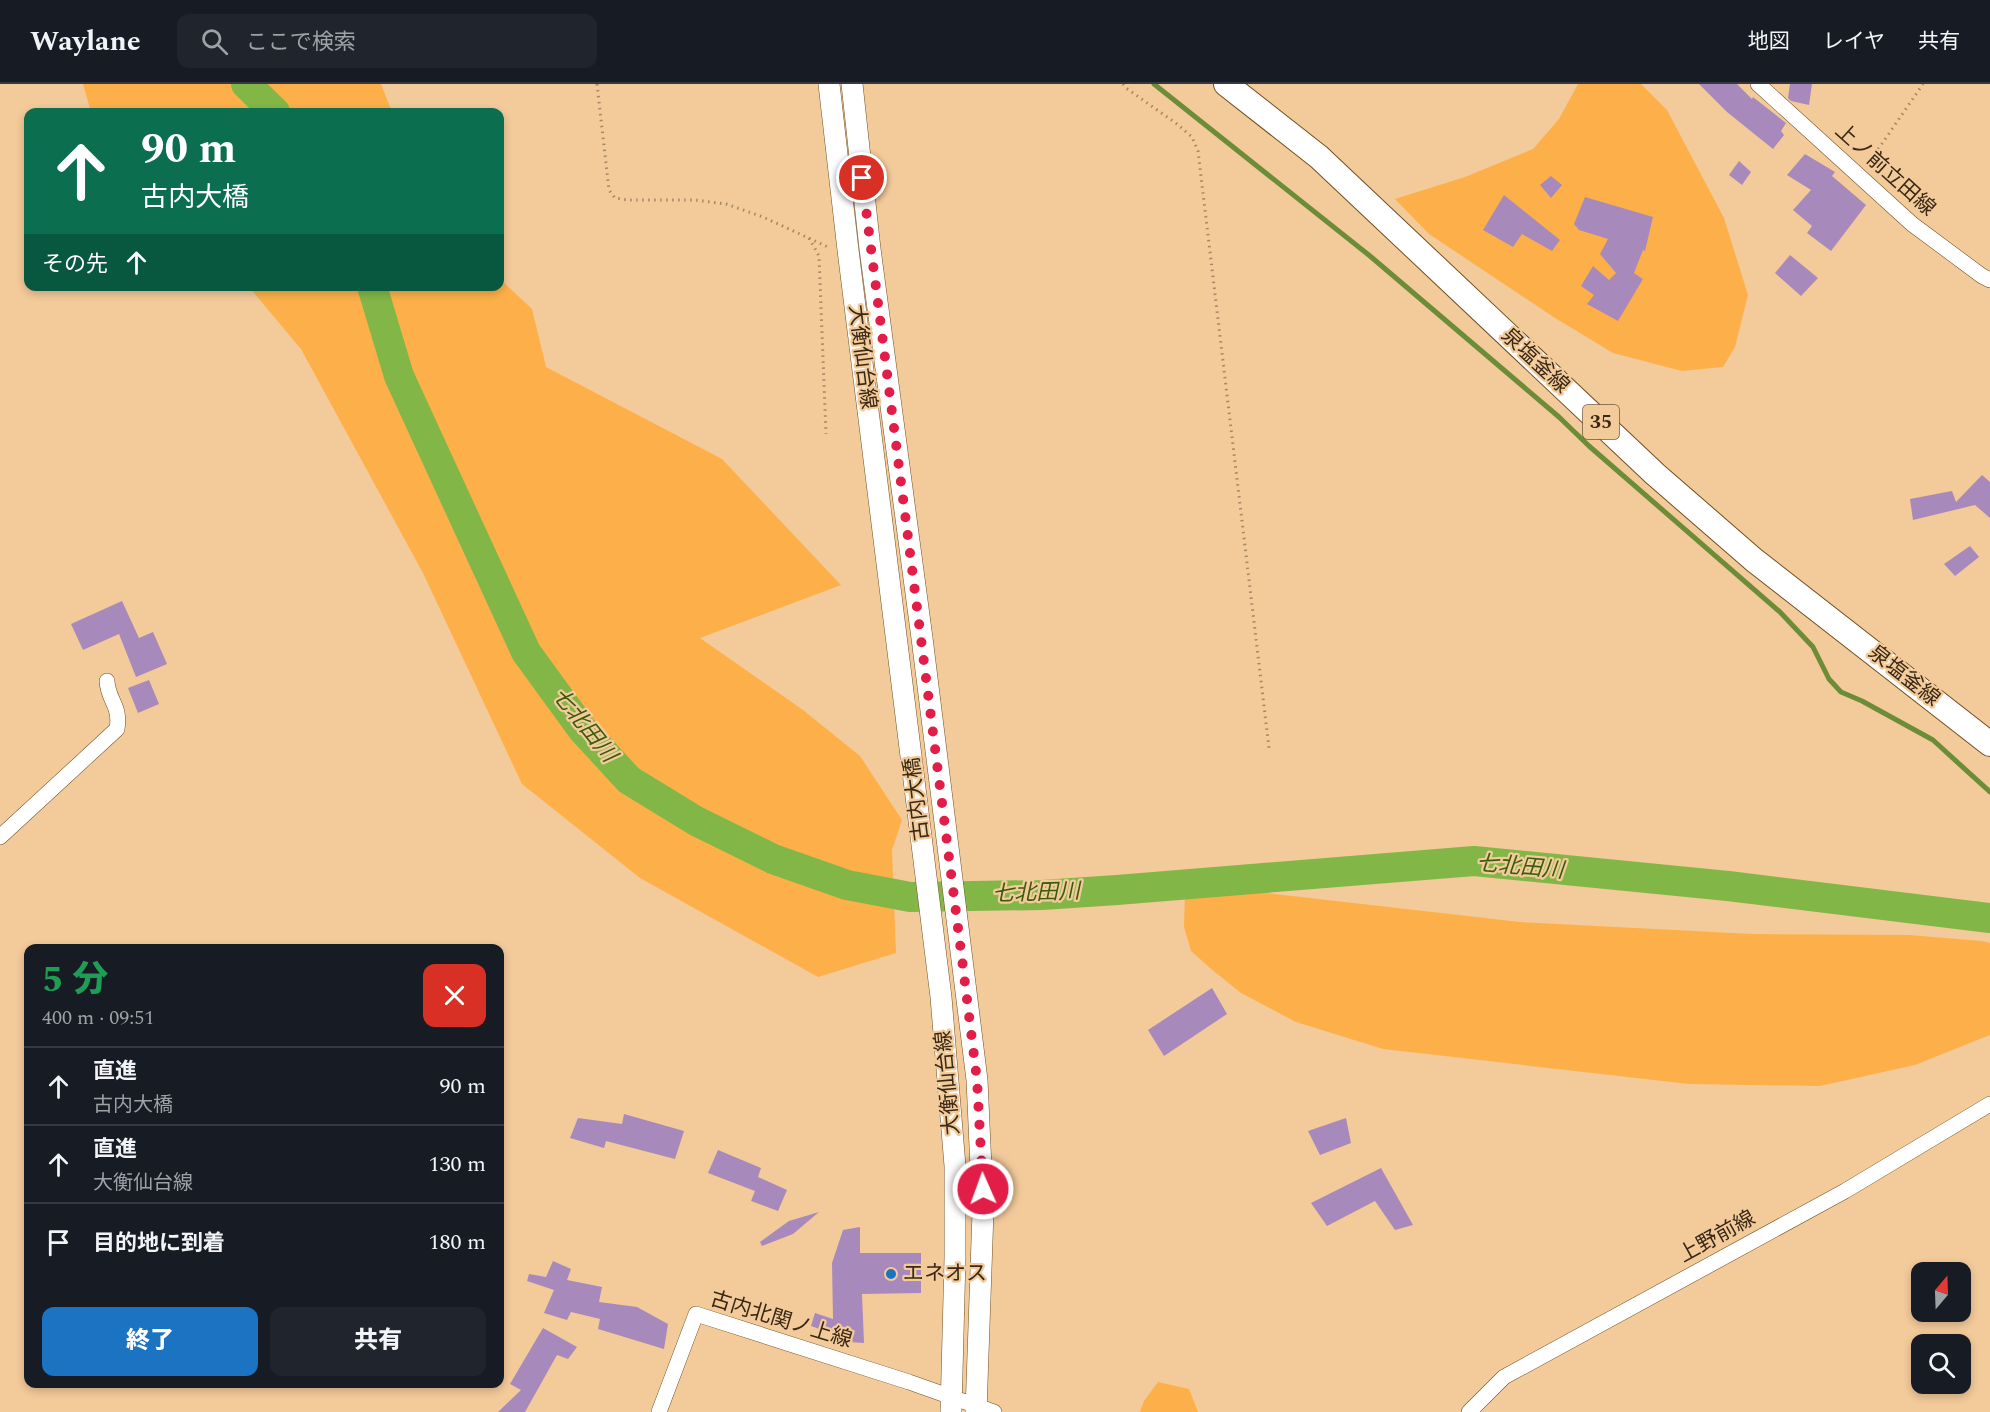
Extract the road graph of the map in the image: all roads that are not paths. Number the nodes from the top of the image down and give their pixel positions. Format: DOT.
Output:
graph roads {
  1 [pos="829,84"];
  2 [pos="852,84"];
  3 [pos="1226,84"];
  4 [pos="1758,84"];
  5 [pos="1990,280"];
  6 [pos="897,629"];
  7 [pos="922,638"];
  8 [pos="107,681"];
  9 [pos="1990,744"];
  10 [pos="0,837"];
  11 [pos="963,967"];
  12 [pos="938,969"];
  13 [pos="966,995"];
  14 [pos="941,997"];
  15 [pos="1990,1104"];
  16 [pos="951,1405"];
  17 [pos="982,1410"];
  18 [pos="659,1412"];
  19 [pos="1468,1412"];
  1 -- 6 [label="main road, 大衡仙台線"];
  2 -- 7 [label="main road, 大衡仙台線"];
  3 -- 9 [label="main road, 泉塩釜線 / 35"];
  4 -- 5 [label="street, 上ノ前立田線"];
  6 -- 12 [label="main road, 古内大橋"];
  7 -- 11 [label="main road, 古内大橋"];
  8 -- 10 [label="street"];
  11 -- 13 [label="main road, 大衡仙台線"];
  12 -- 14 [label="main road, 大衡仙台線"];
  13 -- 14 [label="main road"];
  13 -- 17 [label="main road, 大衡仙台線"];
  14 -- 16 [label="main road, 大衡仙台線"];
  15 -- 19 [label="street, 上野前線"];
  16 -- 17 [label="street"];
  16 -- 18 [label="street, 古内北関ノ上線"];
}
